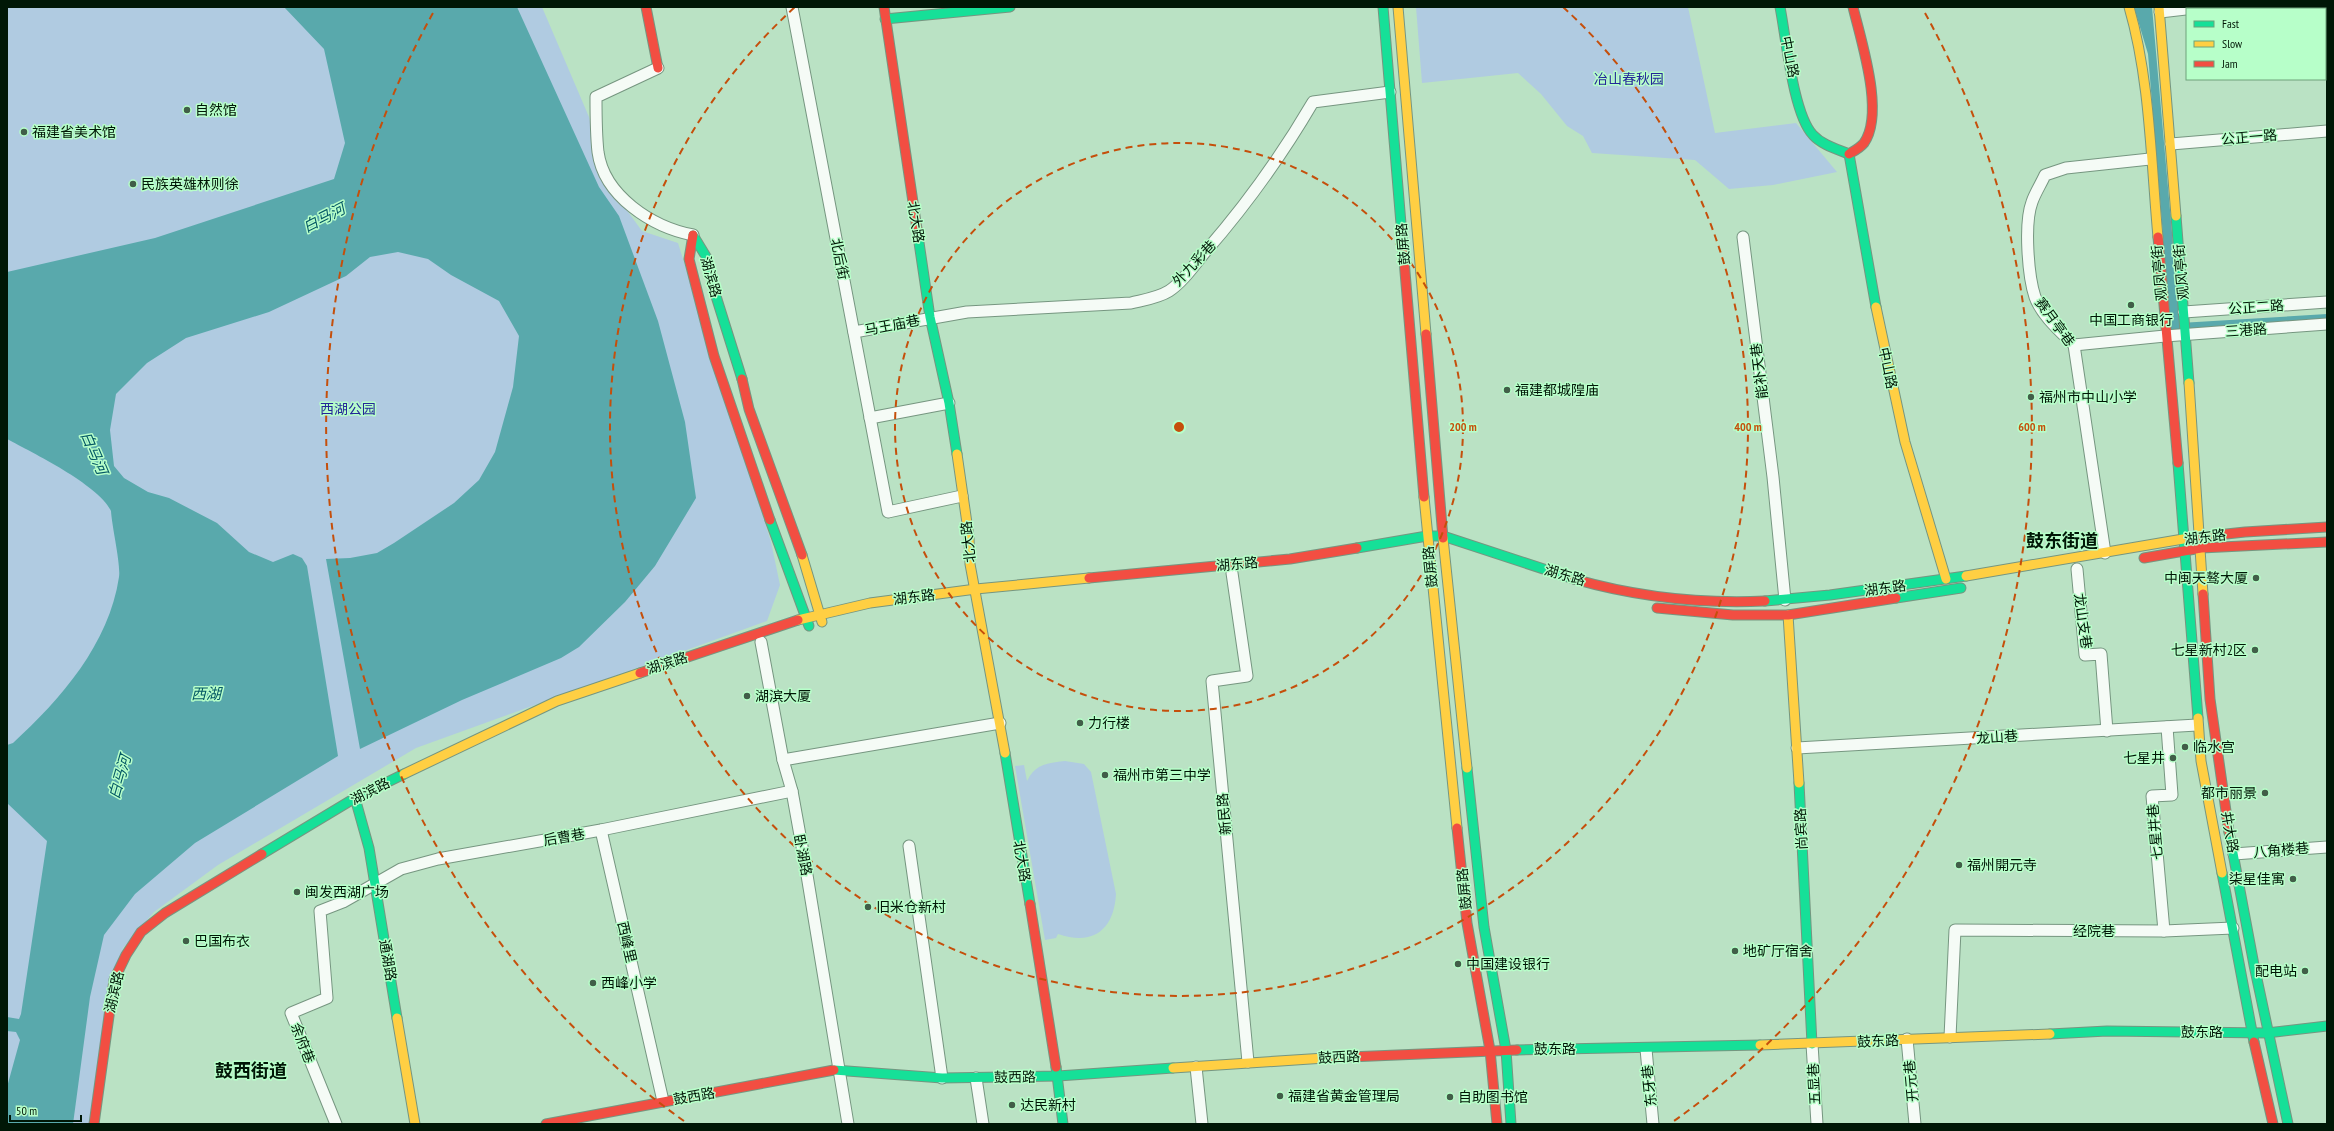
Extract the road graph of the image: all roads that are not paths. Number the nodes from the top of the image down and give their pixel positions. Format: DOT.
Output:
graph roads {
  1 [pos="646,7"];
  2 [pos="792,7"];
  3 [pos="884,7"];
  4 [pos="1010,7"];
  5 [pos="1383,7"];
  6 [pos="1398,7"];
  7 [pos="1780,7"];
  8 [pos="1853,7"];
  9 [pos="2129,7"];
  10 [pos="2203,7"];
  11 [pos="2186,8"];
  12 [pos="2189,8"];
  13 [pos="2160,10"];
  14 [pos="885,19"];
  15 [pos="658,68"];
  16 [pos="1390,92"];
  17 [pos="2327,131"];
  18 [pos="2171,144"];
  19 [pos="1849,154"];
  20 [pos="2150,159"];
  21 [pos="693,235"];
  22 [pos="1743,237"];
  23 [pos="2327,302"];
  24 [pos="2184,312"];
  25 [pos="930,317"];
  26 [pos="2327,324"];
  27 [pos="854,332"];
  28 [pos="2186,334"];
  29 [pos="2165,336"];
  30 [pos="2074,345"];
  31 [pos="949,403"];
  32 [pos="870,418"];
  33 [pos="962,496"];
  34 [pos="2327,527"];
  35 [pos="2199,537"];
  36 [pos="2183,540"];
  37 [pos="1427,541"];
  38 [pos="1443,541"];
  39 [pos="2327,542"];
  40 [pos="2201,548"];
  41 [pos="2184,551"];
  42 [pos="2105,553"];
  43 [pos="2131,560"];
  44 [pos="2077,569"];
  45 [pos="1232,573"];
  46 [pos="1528,574"];
  47 [pos="1946,579"];
  48 [pos="1550,582"];
  49 [pos="1968,586"];
  50 [pos="977,594"];
  51 [pos="1785,600"];
  52 [pos="1627,601"];
  53 [pos="1650,607"];
  54 [pos="1788,614"];
  55 [pos="821,618"];
  56 [pos="807,622"];
  57 [pos="761,642"];
  58 [pos="578,704"];
  59 [pos="557,712"];
  60 [pos="1000,723"];
  61 [pos="2197,725"];
  62 [pos="2167,727"];
  63 [pos="2107,731"];
  64 [pos="1797,748"];
  65 [pos="782,760"];
  66 [pos="792,791"];
  67 [pos="356,803"];
  68 [pos="324,828"];
  69 [pos="601,830"];
  70 [pos="909,846"];
  71 [pos="2327,846"];
  72 [pos="2234,854"];
  73 [pos="374,885"];
  74 [pos="343,902"];
  75 [pos="165,926"];
  76 [pos="2233,928"];
  77 [pos="2164,931"];
  78 [pos="153,935"];
  79 [pos="144,944"];
  80 [pos="125,981"];
  81 [pos="122,993"];
  82 [pos="2327,1026"];
  83 [pos="2252,1033"];
  84 [pos="2267,1033"];
  85 [pos="1950,1037"];
  86 [pos="1907,1039"];
  87 [pos="1812,1044"];
  88 [pos="1646,1048"];
  89 [pos="1490,1050"];
  90 [pos="1506,1050"];
  91 [pos="1248,1062"];
  92 [pos="1196,1067"];
  93 [pos="840,1069"];
  94 [pos="1058,1076"];
  95 [pos="942,1078"];
  96 [pos="976,1078"];
  97 [pos="109,1086"];
  98 [pos="664,1101"];
  99 [pos="94,1124"];
  100 [pos="336,1124"];
  101 [pos="415,1124"];
  102 [pos="547,1124"];
  103 [pos="848,1124"];
  104 [pos="983,1124"];
  105 [pos="1063,1124"];
  106 [pos="1202,1124"];
  107 [pos="1497,1124"];
  108 [pos="1511,1124"];
  109 [pos="1653,1124"];
  110 [pos="1817,1124"];
  111 [pos="1914,1124"];
  112 [pos="2273,1124"];
  113 [pos="2288,1124"];
  1 -- 15 [label="street"];
  2 -- 27 [label="street, 北后街"];
  3 -- 14 [label="street, 北大路"];
  4 -- 14 [label="street"];
  5 -- 16 [label="street, 鼓屏路"];
  6 -- 38 [label="street, 鼓屏路"];
  7 -- 19 [label="street, 中山路"];
  8 -- 19 [label="street"];
  9 -- 20 [label="street, 观凤亭街"];
  10 -- 12 [label="street"];
  11 -- 13 [label="street"];
  13 -- 18 [label="street, 观风亭街"];
  14 -- 25 [label="street, 北大路"];
  15 -- 21 [label="street"];
  16 -- 25 [label="street, 外九彩巷"];
  16 -- 37 [label="street, 鼓屏路"];
  17 -- 18 [label="street, 公正一路"];
  18 -- 24 [label="street, 观风亭街"];
  19 -- 47 [label="street, 中山路"];
  20 -- 29 [label="street, 观凤亭街"];
  20 -- 30 [label="street, 赛月亭巷"];
  21 -- 55 [label="street, 湖滨路"];
  21 -- 56 [label="street, 湖滨路"];
  22 -- 51 [label="street, 能补天巷"];
  23 -- 24 [label="street, 公正二路"];
  24 -- 28 [label="street, 观风亭街"];
  25 -- 27 [label="street, 马王庙巷"];
  25 -- 31 [label="street, 北大路"];
  26 -- 28 [label="street, 三港路"];
  27 -- 32 [label="street, 北后街"];
  28 -- 29 [label="street, 三港路"];
  28 -- 35 [label="street, 观风亭街"];
  29 -- 30 [label="street, 三港路"];
  29 -- 36 [label="street, 观凤亭街"];
  30 -- 42 [label="street, 赛月亭巷"];
  31 -- 32 [label="street"];
  31 -- 33 [label="street, 北大路"];
  32 -- 33 [label="street, 北后街"];
  33 -- 50 [label="street, 北大路"];
  34 -- 35 [label="street, 湖东路"];
  35 -- 36 [label="street, 湖东路"];
  35 -- 40 [label="street, 井大路"];
  36 -- 41 [label="street, 观凤亭街"];
  36 -- 42 [label="street, 湖东路"];
  37 -- 38 [label="street, 湖东路"];
  37 -- 45 [label="street, 湖东路"];
  37 -- 50 [label="street, 湖东路"];
  37 -- 89 [label="street, 鼓屏路"];
  38 -- 46 [label="street, 湖东路"];
  38 -- 51 [label="street, 湖东路"];
  38 -- 90 [label="street, 鼓屏路"];
  39 -- 40 [label="street, 湖东路"];
  40 -- 41 [label="street, 湖东路"];
  40 -- 72 [label="street, 井大路"];
  41 -- 43 [label="street, 湖东路"];
  41 -- 61 [label="street, 观凤亭街"];
  42 -- 47 [label="street, 湖东路"];
  44 -- 63 [label="street, 龙山支巷"];
  45 -- 50 [label="street, 湖东路"];
  45 -- 91 [label="street, 新民路"];
  47 -- 51 [label="street, 湖东路"];
  48 -- 52 [label="street, 湖东路"];
  49 -- 54 [label="street, 湖东路"];
  50 -- 55 [label="street, 湖东路"];
  50 -- 60 [label="street, 北大路"];
  53 -- 54 [label="street, 湖东路"];
  54 -- 64 [label="street, 尚宾路"];
  55 -- 56 [label="street, 湖东路"];
  56 -- 57 [label="street, 湖滨路"];
  56 -- 67 [label="street, 湖滨路"];
  57 -- 58 [label="street, 湖滨路"];
  57 -- 65 [label="street, 卧湖路"];
  59 -- 67 [label="street, 湖滨路"];
  60 -- 65 [label="street"];
  60 -- 94 [label="street, 北大路"];
  61 -- 62 [label="street, 龙山巷"];
  61 -- 76 [label="street, 观凤亭街"];
  62 -- 63 [label="street, 龙山巷"];
  62 -- 77 [label="street, 七星井巷"];
  63 -- 64 [label="street, 龙山巷"];
  64 -- 87 [label="street, 尚宾路"];
  65 -- 66 [label="street, 卧湖路"];
  66 -- 69 [label="street, 后曹巷"];
  66 -- 93 [label="street, 卧湖路"];
  67 -- 68 [label="street, 湖滨路"];
  67 -- 73 [label="street, 通湖路"];
  67 -- 99 [label="street, 湖滨路"];
  69 -- 73 [label="street, 后曹巷"];
  69 -- 98 [label="street, 西峰里"];
  70 -- 95 [label="street"];
  71 -- 72 [label="street, 八角楼巷"];
  72 -- 84 [label="street, 井大路"];
  73 -- 74 [label="street, 后曹巷"];
  73 -- 101 [label="street, 通湖路"];
  74 -- 100 [label="street, 余府巷"];
  75 -- 78 [label="street"];
  76 -- 77 [label="street, 经院巷"];
  76 -- 83 [label="street, 观凤亭街"];
  77 -- 85 [label="street, 经院巷"];
  79 -- 80 [label="street, 湖滨路"];
  81 -- 97 [label="street, 湖滨路"];
  82 -- 84 [label="street, 鼓东路"];
  83 -- 84 [label="street, 鼓东路"];
  83 -- 85 [label="street, 鼓东路"];
  83 -- 112 [label="street, 观凤亭街"];
  84 -- 113 [label="street, 井大路"];
  85 -- 86 [label="street, 鼓东路"];
  86 -- 87 [label="street, 鼓东路"];
  86 -- 111 [label="street, 开元巷"];
  87 -- 88 [label="street, 鼓东路"];
  87 -- 110 [label="street, 五显巷"];
  88 -- 90 [label="street, 鼓东路"];
  88 -- 109 [label="street, 东牙巷"];
  89 -- 90 [label="street, 鼓东路"];
  89 -- 91 [label="street, 鼓西路"];
  89 -- 107 [label="street, 鼓屏路"];
  90 -- 108 [label="street, 鼓屏路"];
  91 -- 92 [label="street, 鼓西路"];
  92 -- 94 [label="street, 鼓西路"];
  92 -- 106 [label="street"];
  93 -- 95 [label="street, 鼓西路"];
  93 -- 98 [label="street, 鼓西路"];
  93 -- 103 [label="street, 卧湖路"];
  94 -- 96 [label="street, 鼓西路"];
  94 -- 105 [label="street, 北大路"];
  95 -- 96 [label="street, 鼓西路"];
  96 -- 104 [label="street"];
  98 -- 102 [label="street, 鼓西路"];
}
